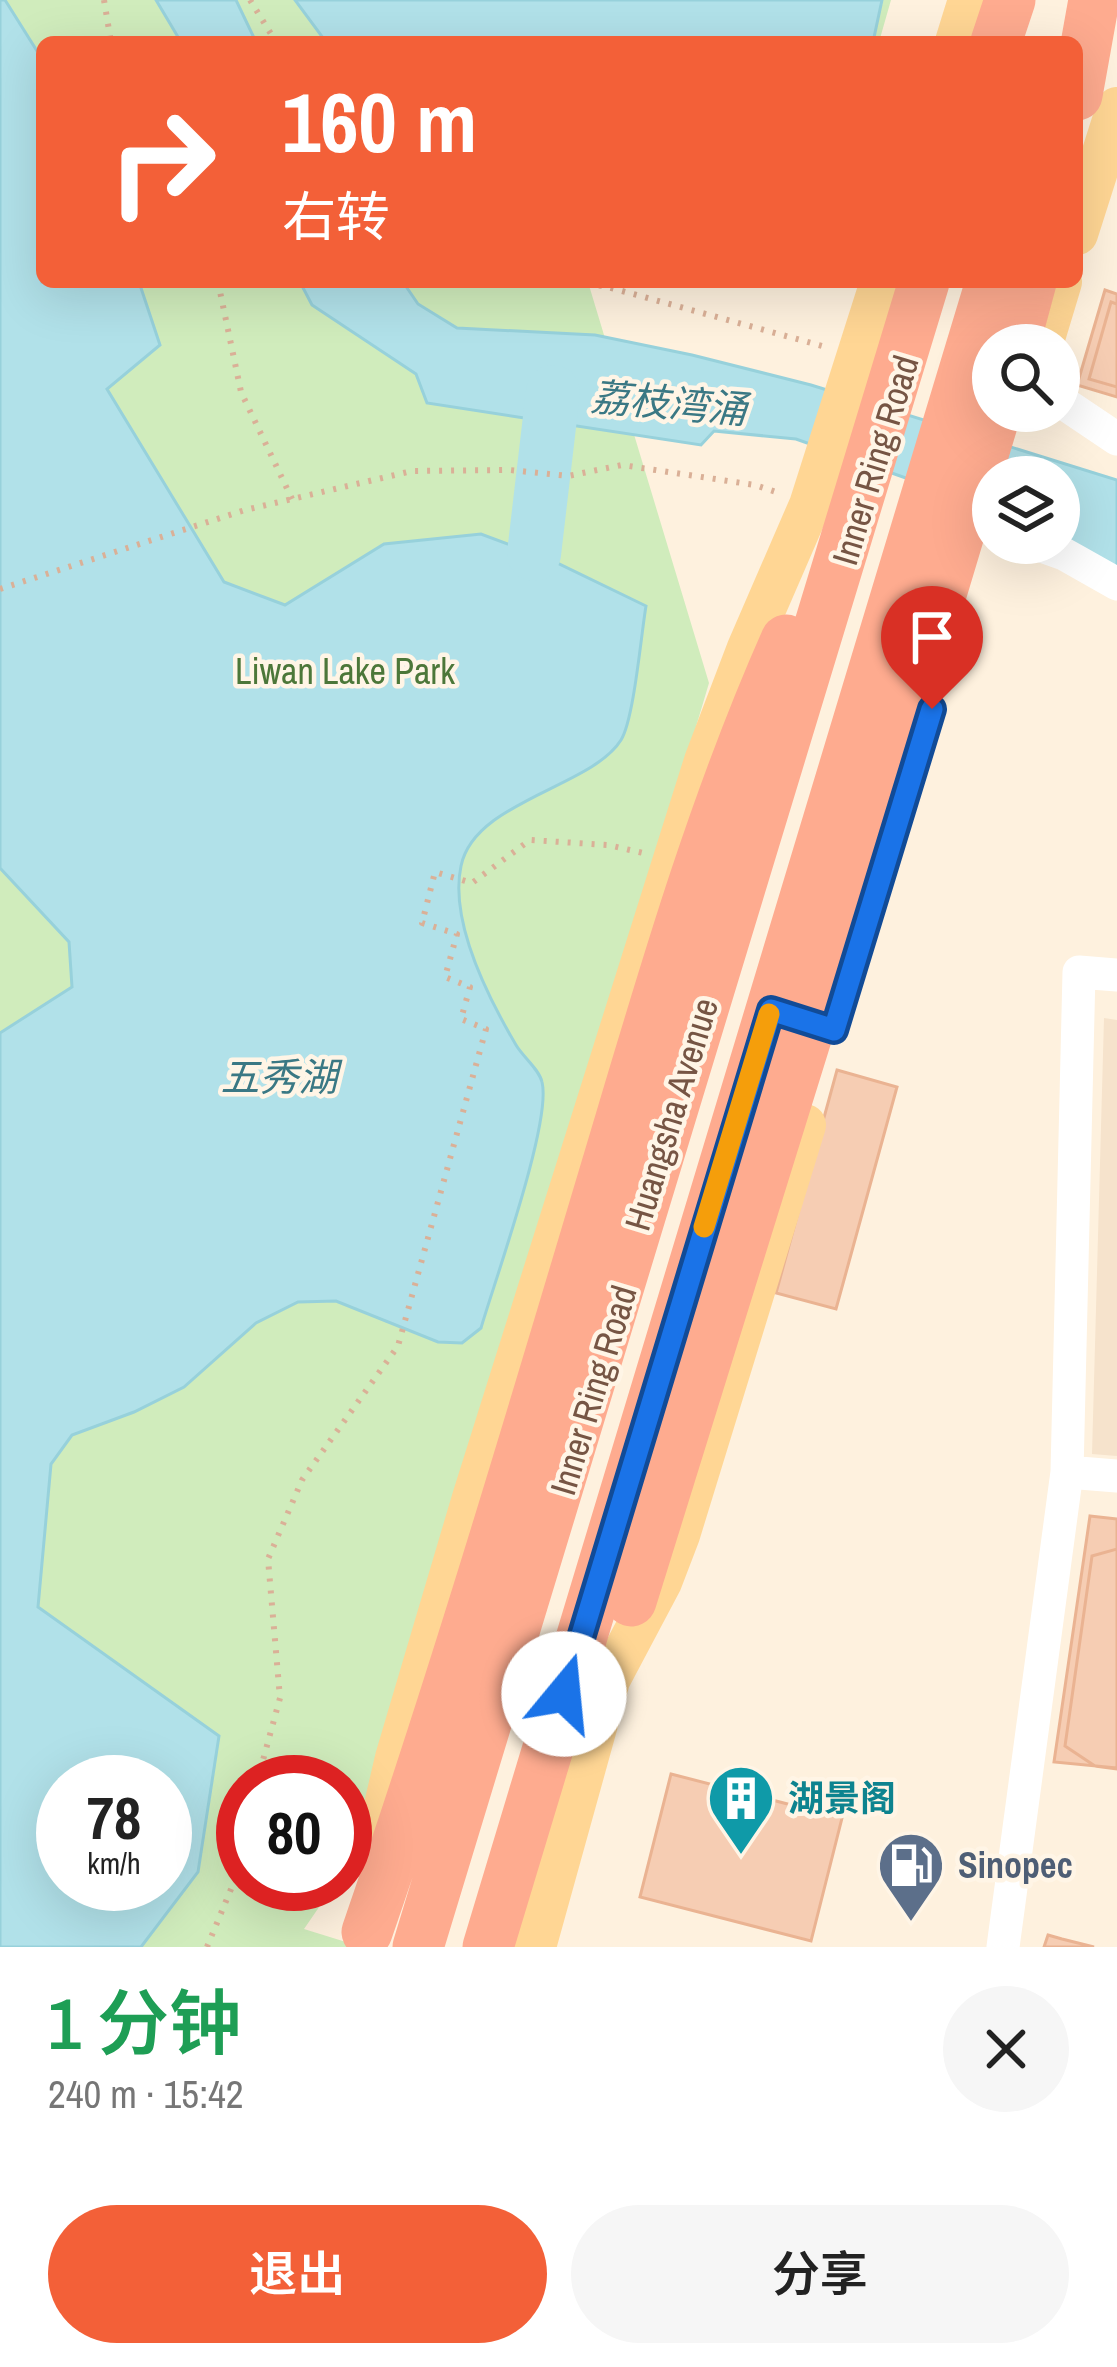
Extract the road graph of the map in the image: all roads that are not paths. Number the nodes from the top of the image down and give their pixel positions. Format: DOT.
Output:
graph roads {
  1 [pos="969,0"];
  2 [pos="1012,0"];
  3 [pos="1075,0"];
  4 [pos="1094,0"];
  5 [pos="958,36"];
  6 [pos="1001,36"];
  7 [pos="1064,36"];
  8 [pos="1083,61"];
  9 [pos="1117,107"];
  10 [pos="1083,215"];
  11 [pos="913,288"];
  12 [pos="987,288"];
  13 [pos="988,288"];
  14 [pos="1029,288"];
  15 [pos="1059,288"];
  16 [pos="984,324"];
  17 [pos="1020,324"];
  18 [pos="1048,324"];
  19 [pos="872,387"];
  20 [pos="1080,414"];
  21 [pos="972,417"];
  22 [pos="1117,439"];
  23 [pos="831,487"];
  24 [pos="1080,563"];
  25 [pos="977,564"];
  26 [pos="1117,584"];
  27 [pos="1117,976"];
  28 [pos="771,1010"];
  29 [pos="834,1030"];
  30 [pos="1066,1472"];
  31 [pos="1117,1477"];
  32 [pos="609,1550"];
  33 [pos="631,1601"];
  34 [pos="608,1682"];
  35 [pos="364,1939"];
  36 [pos="420,1947"];
  37 [pos="485,1947"];
  38 [pos="535,1947"];
  39 [pos="1003,1947"];
  1 -- 5 [label="main road"];
  2 -- 6 [label="highway"];
  3 -- 7 [label="highway"];
  4 -- 8 [label="highway"];
  9 -- 10 [label="main road"];
  11 -- 19 [label="highway, Inner Ring Road"];
  12 -- 37 [label="highway, Inner Ring Road"];
  13 -- 16 [label="highway, Huangsha Avenue"];
  14 -- 17 [label="highway"];
  15 -- 18 [label="main road"];
  19 -- 23 [label="highway, Huangsha Avenue"];
  19 -- 35 [label="highway"];
  19 -- 36 [label="highway, Inner Ring Road"];
  20 -- 22 [label="street"];
  21 -- 28 [label="highway, Huangsha Avenue"];
  21 -- 33 [label="highway"];
  23 -- 35 [label="main road"];
  23 -- 36 [label="highway, Huangsha Avenue"];
  24 -- 26 [label="street"];
  25 -- 29 [label="main road"];
  27 -- 30 [label="street"];
  28 -- 29 [label="street"];
  28 -- 32 [label="highway, Huangsha Avenue"];
  29 -- 34 [label="main road"];
  30 -- 31 [label="street"];
  30 -- 39 [label="street"];
  32 -- 33 [label="main road"];
  32 -- 37 [label="highway, Huangsha Avenue"];
  33 -- 34 [label="main road"];
  34 -- 38 [label="main road"];
}
